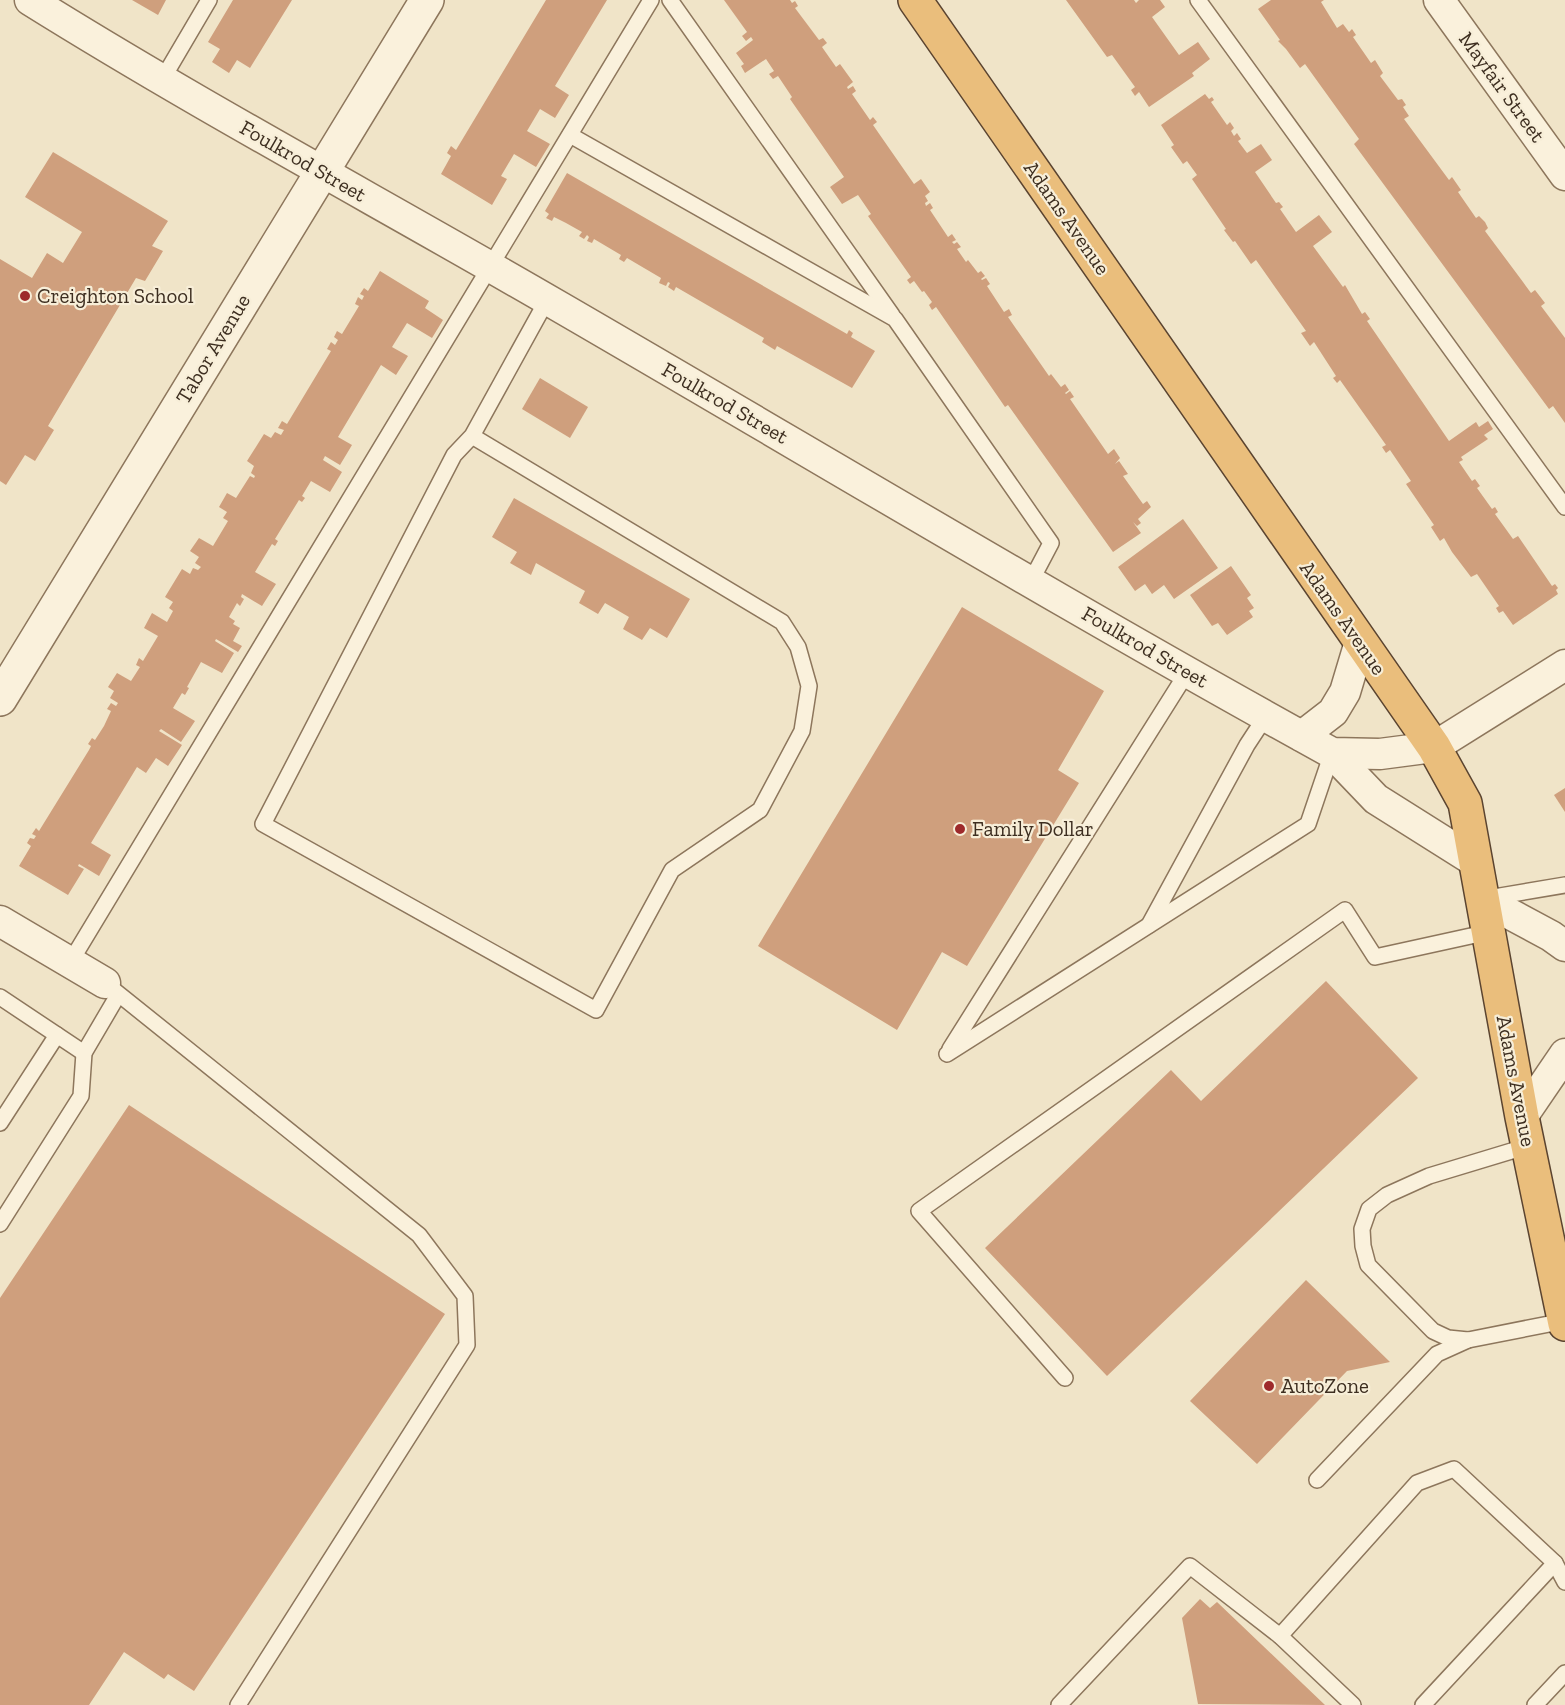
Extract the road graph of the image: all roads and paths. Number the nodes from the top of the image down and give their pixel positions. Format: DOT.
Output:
graph roads {
  1 [pos="30,0"];
  2 [pos="209,0"];
  3 [pos="427,0"];
  4 [pos="651,0"];
  5 [pos="670,0"];
  6 [pos="915,0"];
  7 [pos="1198,0"];
  8 [pos="1439,0"];
  9 [pos="162,80"];
  10 [pos="570,135"];
  11 [pos="321,172"];
  12 [pos="1565,175"];
  13 [pos="490,267"];
  14 [pos="547,300"];
  15 [pos="895,320"];
  16 [pos="472,436"];
  17 [pos="1565,507"];
  18 [pos="1031,581"];
  19 [pos="1360,642"];
  20 [pos="1565,665"];
  21 [pos="1188,671"];
  22 [pos="0,699"];
  23 [pos="1266,716"];
  24 [pos="1302,736"];
  25 [pos="1434,747"];
  26 [pos="1332,753"];
  27 [pos="1476,862"];
  28 [pos="1565,885"];
  29 [pos="1482,899"];
  30 [pos="0,921"];
  31 [pos="1148,926"];
  32 [pos="1489,932"];
  33 [pos="1565,946"];
  34 [pos="71,962"];
  35 [pos="112,989"];
  36 [pos="0,997"];
  37 [pos="57,1035"];
  38 [pos="84,1053"];
  39 [pos="1565,1054"];
  40 [pos="0,1123"];
  41 [pos="1525,1131"];
  42 [pos="0,1224"];
  43 [pos="1559,1267"];
  44 [pos="1565,1322"];
  45 [pos="1468,1340"];
  46 [pos="1065,1378"];
  47 [pos="1317,1480"];
  48 [pos="1555,1563"];
  49 [pos="1565,1582"];
  50 [pos="1280,1636"];
  51 [pos="1565,1672"];
  52 [pos="238,1705"];
  53 [pos="1059,1705"];
  54 [pos="1353,1705"];
  55 [pos="1423,1705"];
  56 [pos="1535,1705"];
  1 -- 9 [label="street, Foulkrod Street"];
  2 -- 9 [label="lane"];
  3 -- 11 [label="street, Tabor Avenue"];
  4 -- 10 [label="lane"];
  5 -- 15 [label="lane"];
  6 -- 19 [label="highway, Adams Avenue"];
  7 -- 17 [label="lane"];
  8 -- 12 [label="street, Mayfair Street"];
  9 -- 11 [label="street, Foulkrod Street"];
  10 -- 13 [label="lane"];
  10 -- 15 [label="lane"];
  11 -- 13 [label="street, Foulkrod Street"];
  11 -- 22 [label="street, Tabor Avenue"];
  13 -- 14 [label="street, Foulkrod Street"];
  13 -- 34 [label="lane"];
  14 -- 16 [label="lane"];
  14 -- 18 [label="street, Foulkrod Street"];
  15 -- 18 [label="lane"];
  16 -- 16 [label="lane"];
  18 -- 21 [label="street, Foulkrod Street"];
  19 -- 24 [label="street"];
  19 -- 25 [label="highway, Adams Avenue"];
  20 -- 25 [label="street"];
  21 -- 23 [label="street, Foulkrod Street"];
  21 -- 31 [label="lane"];
  23 -- 24 [label="street, Foulkrod Street"];
  23 -- 31 [label="lane"];
  24 -- 26 [label="street, Foulkrod Street"];
  25 -- 26 [label="street, Foulkrod Street"];
  25 -- 27 [label="highway, Adams Avenue"];
  26 -- 27 [label="street"];
  26 -- 31 [label="lane"];
  27 -- 29 [label="highway, Adams Avenue"];
  28 -- 29 [label="lane"];
  29 -- 32 [label="highway, Adams Avenue"];
  29 -- 33 [label="street"];
  30 -- 34 [label="street"];
  32 -- 41 [label="highway, Adams Avenue"];
  32 -- 46 [label="lane"];
  34 -- 35 [label="street"];
  35 -- 38 [label="lane"];
  35 -- 52 [label="lane"];
  36 -- 37 [label="lane"];
  37 -- 38 [label="lane"];
  37 -- 40 [label="lane"];
  38 -- 42 [label="lane"];
  39 -- 41 [label="street"];
  41 -- 43 [label="highway, Adams Avenue"];
  41 -- 45 [label="lane"];
  43 -- 44 [label="highway, Adams Avenue"];
  44 -- 45 [label="lane"];
  45 -- 47 [label="lane"];
  48 -- 49 [label="lane"];
  48 -- 50 [label="lane"];
  48 -- 55 [label="lane"];
  50 -- 53 [label="lane"];
  50 -- 54 [label="lane"];
  51 -- 56 [label="lane"];
}
